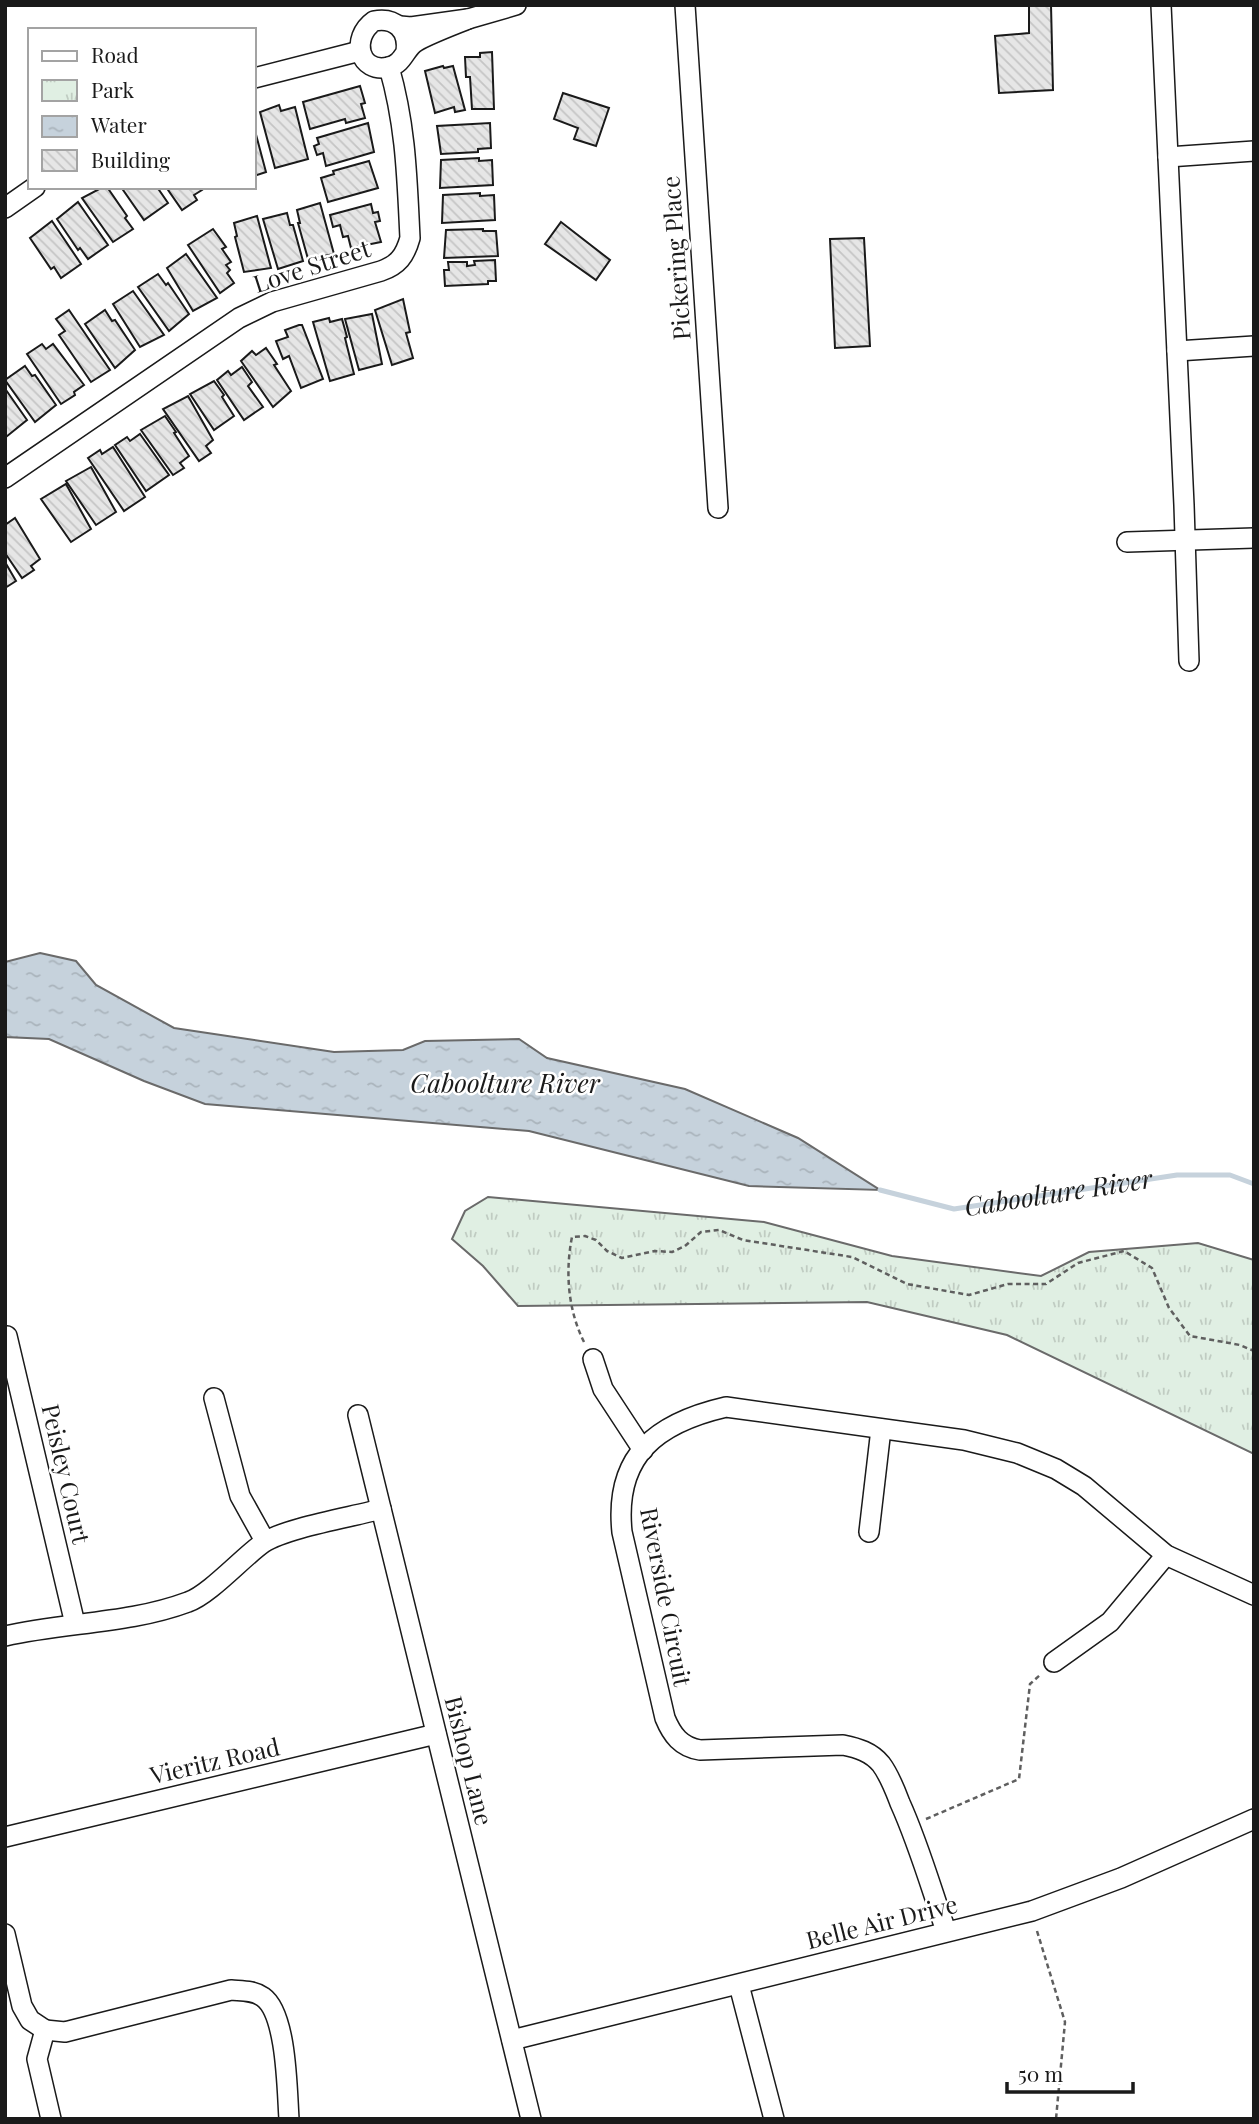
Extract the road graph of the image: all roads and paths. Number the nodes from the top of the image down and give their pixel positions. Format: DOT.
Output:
graph roads {
  1 [pos="367,5"];
  2 [pos="516,5"];
  3 [pos="685,5"];
  4 [pos="1161,5"];
  5 [pos="390,17"];
  6 [pos="468,19"];
  7 [pos="366,27"];
  8 [pos="360,51"];
  9 [pos="406,52"];
  10 [pos="389,67"];
  11 [pos="256,77"];
  12 [pos="1254,151"];
  13 [pos="1168,157"];
  14 [pos="32,189"];
  15 [pos="5,208"];
  16 [pos="1254,346"];
  17 [pos="1177,351"];
  18 [pos="5,478"];
  19 [pos="718,508"];
  20 [pos="1254,538"];
  21 [pos="1185,540"];
  22 [pos="1127,542"];
  23 [pos="1189,661"];
  24 [pos="7,1336"];
  25 [pos="1254,1351"];
  26 [pos="593,1359"];
  27 [pos="214,1398"];
  28 [pos="358,1415"];
  29 [pos="881,1430"];
  30 [pos="643,1450"];
  31 [pos="381,1509"];
  32 [pos="869,1532"];
  33 [pos="265,1542"];
  34 [pos="1166,1555"];
  35 [pos="1254,1595"];
  36 [pos="75,1624"];
  37 [pos="5,1636"];
  38 [pos="1054,1662"];
  39 [pos="436,1734"];
  40 [pos="1254,1819"];
  41 [pos="910,1825"];
  42 [pos="5,1837"];
  43 [pos="946,1931"];
  44 [pos="1037,1931"];
  45 [pos="5,1934"];
  46 [pos="739,1985"];
  47 [pos="45,2030"];
  48 [pos="512,2040"];
  49 [pos="51,2119"];
  50 [pos="289,2119"];
  51 [pos="531,2119"];
  52 [pos="774,2119"];
  53 [pos="1056,2119"];
  1 -- 7 [label="street"];
  2 -- 6 [label="street"];
  3 -- 19 [label="street, Pickering Place"];
  4 -- 13 [label="street"];
  5 -- 6 [label="street"];
  5 -- 7 [label="street"];
  5 -- 9 [label="street"];
  6 -- 9 [label="street"];
  7 -- 8 [label="street"];
  8 -- 10 [label="street"];
  8 -- 11 [label="street"];
  9 -- 10 [label="street"];
  10 -- 18 [label="street, Love Street"];
  12 -- 13 [label="street"];
  13 -- 17 [label="street"];
  14 -- 15 [label="street"];
  16 -- 17 [label="street"];
  17 -- 21 [label="street"];
  20 -- 21 [label="street"];
  21 -- 22 [label="street"];
  21 -- 23 [label="street"];
  24 -- 36 [label="street, Peisley Court"];
  25 -- 26 [label="path"];
  26 -- 30 [label="street"];
  27 -- 33 [label="street"];
  28 -- 31 [label="street, Bishop Lane"];
  29 -- 30 [label="street, Riverside Circuit"];
  29 -- 32 [label="street"];
  29 -- 34 [label="street, Riverside Circuit"];
  30 -- 41 [label="street, Riverside Circuit"];
  31 -- 33 [label="street"];
  31 -- 39 [label="street, Bishop Lane"];
  33 -- 36 [label="street"];
  34 -- 35 [label="street, Riverside Circuit"];
  34 -- 38 [label="street"];
  36 -- 37 [label="street"];
  38 -- 41 [label="path"];
  39 -- 42 [label="street, Vieritz Road"];
  39 -- 48 [label="street, Bishop Lane"];
  40 -- 43 [label="street, Belle Air Drive"];
  41 -- 43 [label="street, Riverside Circuit"];
  43 -- 46 [label="street, Belle Air Drive"];
  44 -- 53 [label="path"];
  45 -- 47 [label="street"];
  46 -- 48 [label="street, Belle Air Drive"];
  46 -- 52 [label="street"];
  47 -- 49 [label="street"];
  47 -- 50 [label="street"];
  48 -- 51 [label="street, Bishop Lane"];
}
